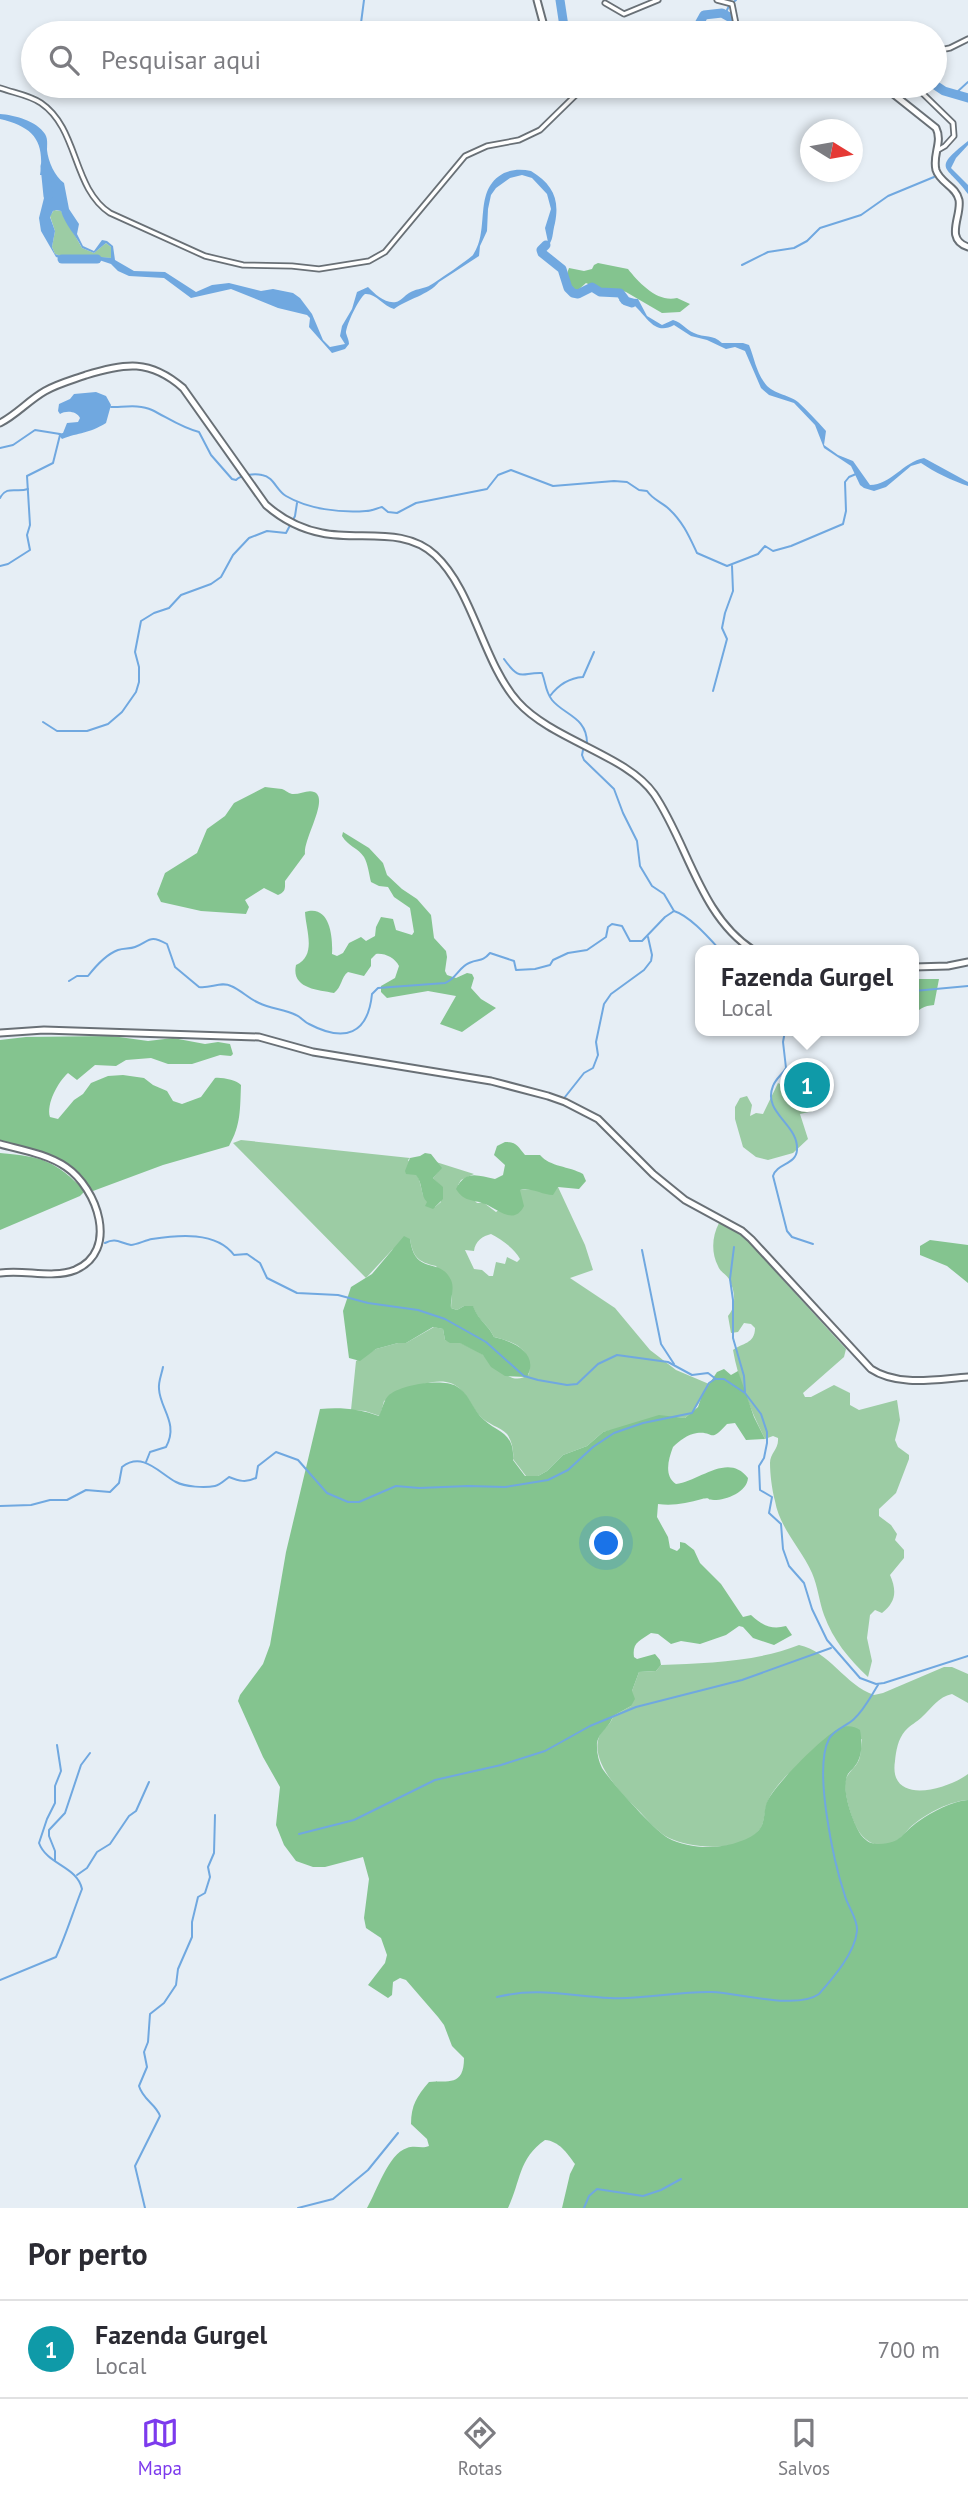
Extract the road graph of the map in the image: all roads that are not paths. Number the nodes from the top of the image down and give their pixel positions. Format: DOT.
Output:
graph roads {
  1 [pos="537,0"];
  2 [pos="658,0"];
  3 [pos="718,0"];
  4 [pos="605,3"];
  5 [pos="543,21"];
  6 [pos="735,21"];
  7 [pos="968,39"];
  8 [pos="947,49"];
  9 [pos="0,88"];
  10 [pos="21,95"];
  11 [pos="29,98"];
  12 [pos="573,98"];
  13 [pos="898,98"];
  14 [pos="927,98"];
  15 [pos="938,150"];
  16 [pos="966,247"];
  17 [pos="0,423"];
  18 [pos="747,945"];
  19 [pos="968,962"];
  20 [pos="919,967"];
  21 [pos="0,1033"];
  22 [pos="0,1144"];
  23 [pos="0,1273"];
  24 [pos="968,1377"];
  1 -- 5 [label="street"];
  2 -- 4 [label="street"];
  3 -- 6 [label="street"];
  7 -- 8 [label="street"];
  9 -- 10 [label="street"];
  11 -- 12 [label="street"];
  13 -- 15 [label="street"];
  14 -- 15 [label="street"];
  15 -- 16 [label="street"];
  17 -- 18 [label="street"];
  19 -- 20 [label="street"];
  21 -- 24 [label="street"];
  22 -- 23 [label="street"];
}
